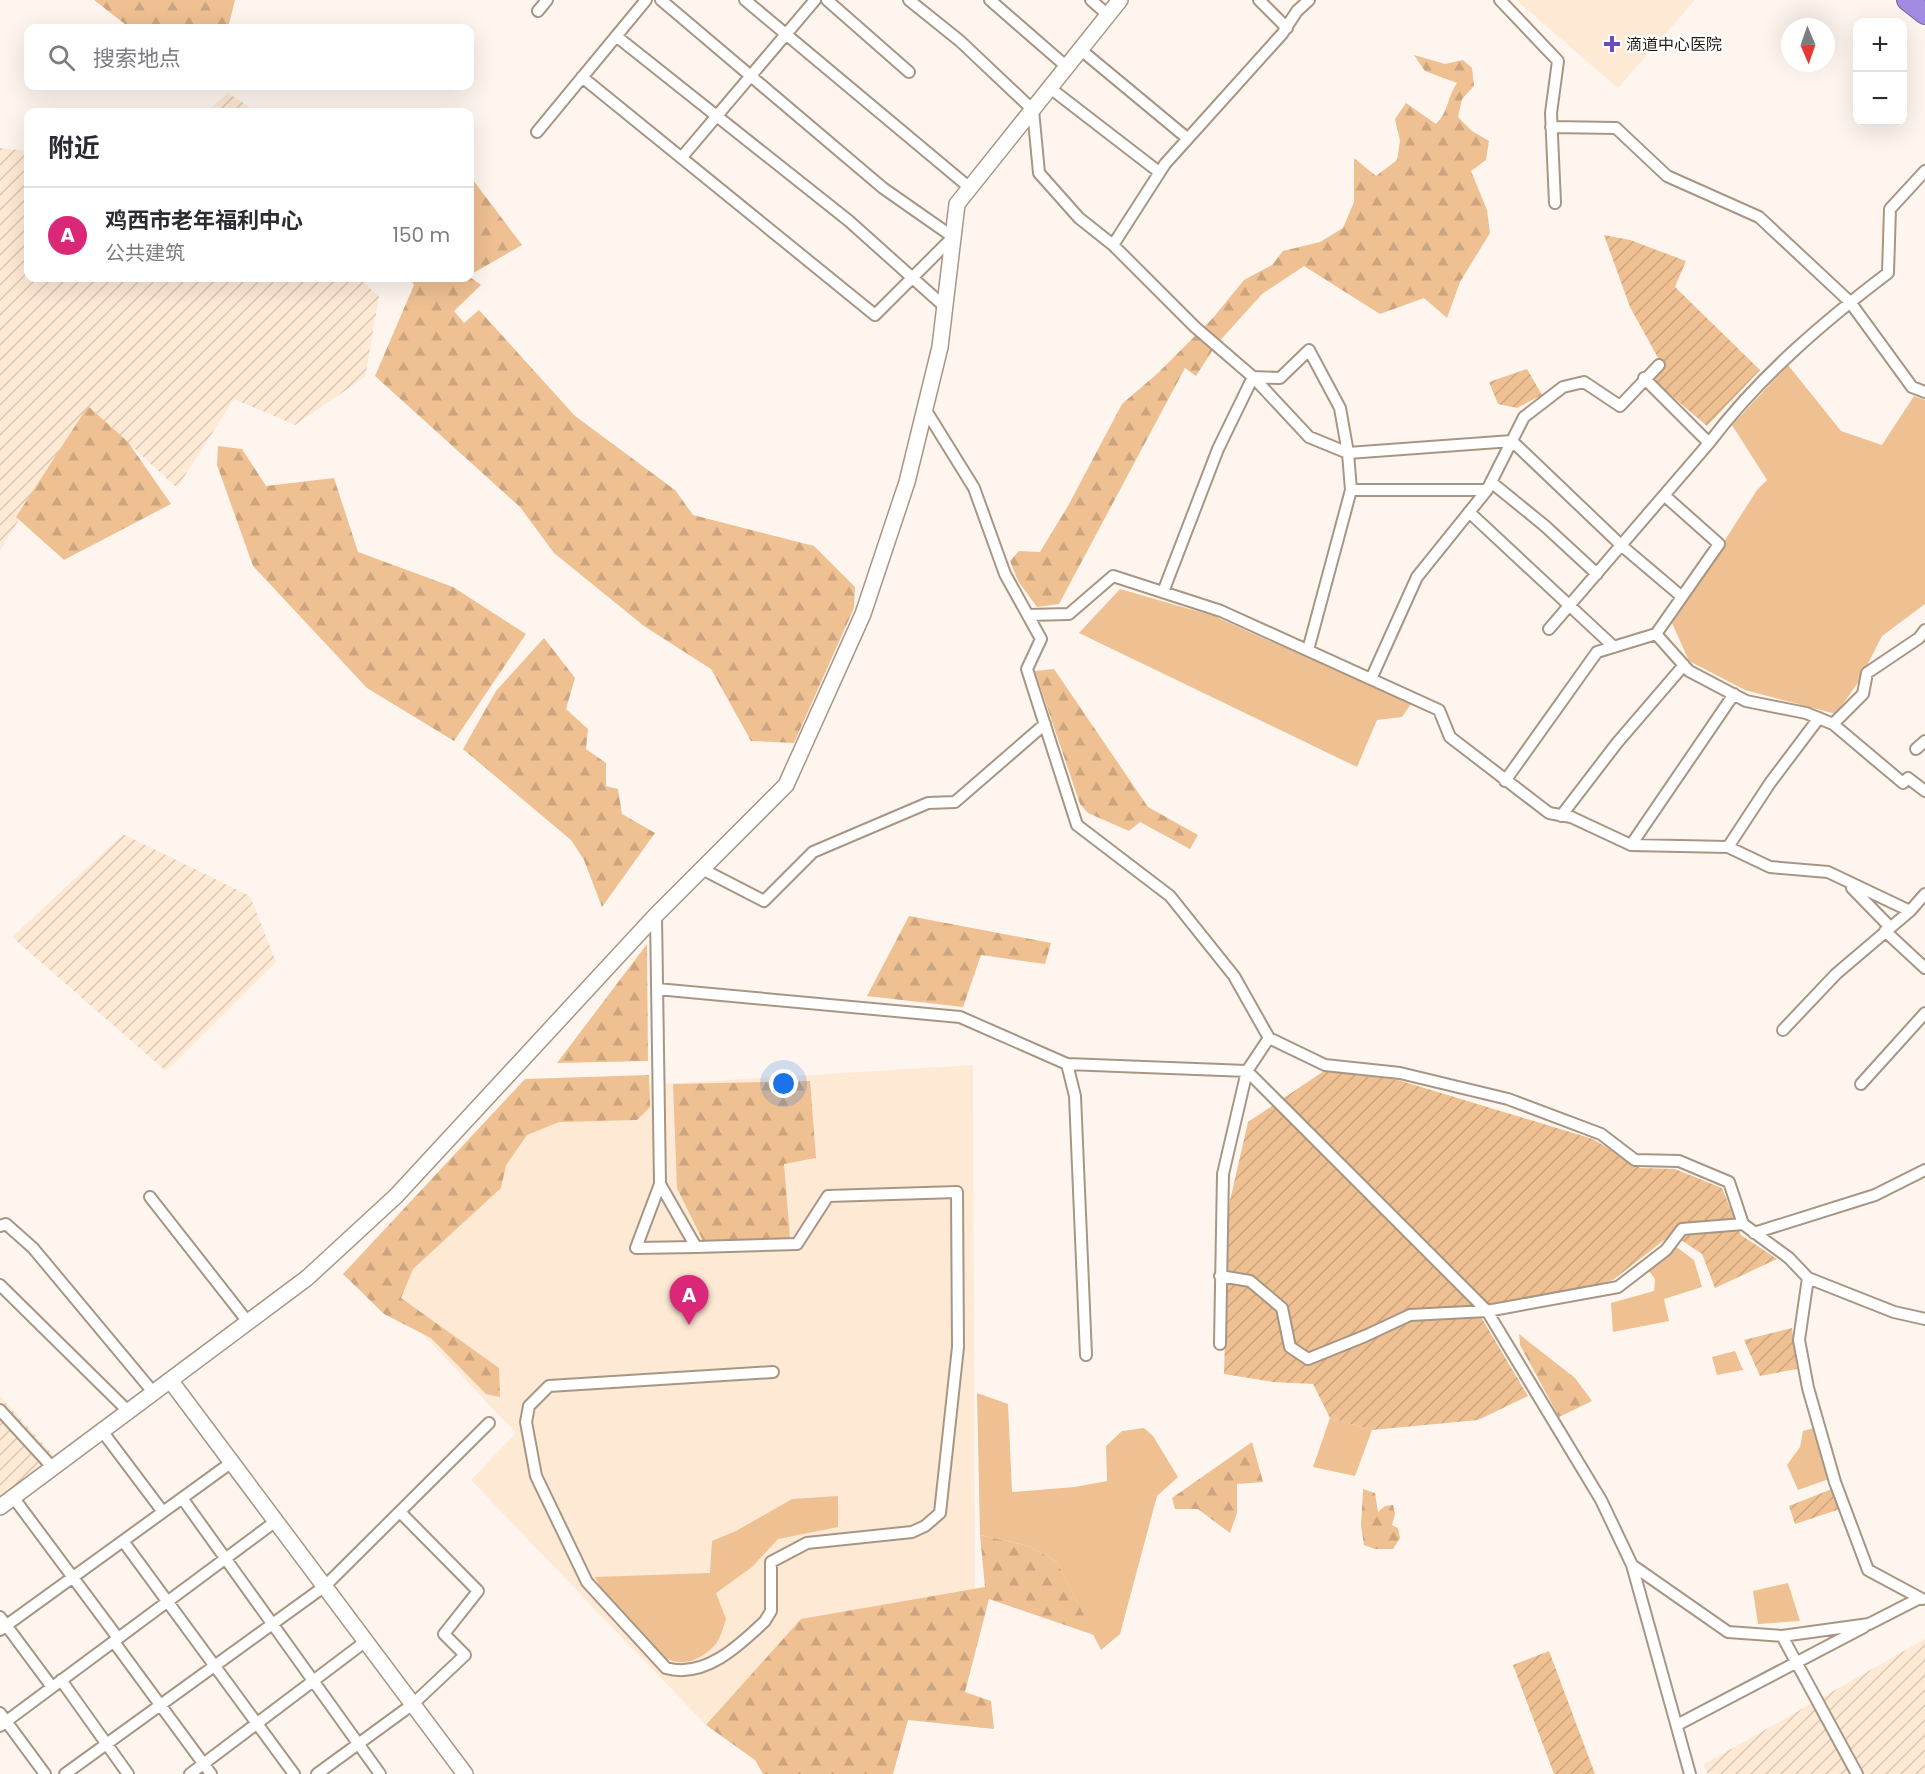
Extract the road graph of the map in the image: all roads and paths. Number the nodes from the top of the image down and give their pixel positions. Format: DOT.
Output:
graph roads {
  1 [pos="547,0"];
  2 [pos="646,0"];
  3 [pos="660,0"];
  4 [pos="745,0"];
  5 [pos="815,0"];
  6 [pos="827,0"];
  7 [pos="909,0"];
  8 [pos="990,0"];
  9 [pos="1091,0"];
  10 [pos="1120,0"];
  11 [pos="1258,0"];
  12 [pos="1309,0"];
  13 [pos="1500,0"];
  14 [pos="1907,0"];
  15 [pos="538,11"];
  16 [pos="1925,14"];
  17 [pos="1108,15"];
  18 [pos="1287,28"];
  19 [pos="786,34"];
  20 [pos="616,36"];
  21 [pos="1081,50"];
  22 [pos="1067,67"];
  23 [pos="909,72"];
  24 [pos="751,76"];
  25 [pos="582,77"];
  26 [pos="1050,88"];
  27 [pos="1033,110"];
  28 [pos="717,117"];
  29 [pos="1551,127"];
  30 [pos="537,132"];
  31 [pos="1187,138"];
  32 [pos="682,157"];
  33 [pos="1925,171"];
  34 [pos="1159,172"];
  35 [pos="970,188"];
  36 [pos="1555,203"];
  37 [pos="953,237"];
  38 [pos="1113,245"];
  39 [pos="913,279"];
  40 [pos="1850,302"];
  41 [pos="945,307"];
  42 [pos="1659,365"];
  43 [pos="1253,377"];
  44 [pos="1644,378"];
  45 [pos="1925,392"];
  46 [pos="925,409"];
  47 [pos="1512,441"];
  48 [pos="1709,443"];
  49 [pos="1348,453"];
  50 [pos="1489,486"];
  51 [pos="1351,490"];
  52 [pos="1665,496"];
  53 [pos="1469,512"];
  54 [pos="1622,546"];
  55 [pos="1597,574"];
  56 [pos="1162,592"];
  57 [pos="1681,596"];
  58 [pos="1570,606"];
  59 [pos="1028,615"];
  60 [pos="1549,629"];
  61 [pos="1656,634"];
  62 [pos="1923,638"];
  63 [pos="1614,647"];
  64 [pos="1308,650"];
  65 [pos="1684,665"];
  66 [pos="1371,679"];
  67 [pos="1734,694"];
  68 [pos="1819,718"];
  69 [pos="1045,724"];
  70 [pos="1833,724"];
  71 [pos="1925,741"];
  72 [pos="1916,749"];
  73 [pos="1505,781"];
  74 [pos="1925,791"];
  75 [pos="1561,816"];
  76 [pos="1631,844"];
  77 [pos="1728,847"];
  78 [pos="702,869"];
  79 [pos="1848,883"];
  80 [pos="1925,894"];
  81 [pos="1910,911"];
  82 [pos="656,915"];
  83 [pos="1888,929"];
  84 [pos="1925,968"];
  85 [pos="657,989"];
  86 [pos="1925,1013"];
  87 [pos="1783,1030"];
  88 [pos="1269,1038"];
  89 [pos="1067,1064"];
  90 [pos="1247,1071"];
  91 [pos="1861,1084"];
  92 [pos="1925,1170"];
  93 [pos="660,1184"];
  94 [pos="150,1197"];
  95 [pos="1743,1224"];
  96 [pos="0,1226"];
  97 [pos="1754,1233"];
  98 [pos="696,1247"];
  99 [pos="1220,1276"];
  100 [pos="1808,1278"];
  101 [pos="0,1285"];
  102 [pos="1486,1311"];
  103 [pos="1925,1319"];
  104 [pos="248,1322"];
  105 [pos="1220,1344"];
  106 [pos="1086,1355"];
  107 [pos="773,1372"];
  108 [pos="170,1380"];
  109 [pos="153,1392"];
  110 [pos="0,1410"];
  111 [pos="128,1411"];
  112 [pos="489,1423"];
  113 [pos="102,1431"];
  114 [pos="232,1462"];
  115 [pos="53,1468"];
  116 [pos="13,1497"];
  117 [pos="182,1498"];
  118 [pos="0,1507"];
  119 [pos="163,1512"];
  120 [pos="400,1512"];
  121 [pos="276,1521"];
  122 [pos="123,1541"];
  123 [pos="226,1558"];
  124 [pos="1632,1565"];
  125 [pos="74,1577"];
  126 [pos="325,1586"];
  127 [pos="1922,1599"];
  128 [pos="168,1601"];
  129 [pos="2,1624"];
  130 [pos="273,1624"];
  131 [pos="1869,1624"];
  132 [pos="1782,1636"];
  133 [pos="116,1640"];
  134 [pos="366,1641"];
  135 [pos="1797,1663"];
  136 [pos="215,1666"];
  137 [pos="313,1681"];
  138 [pos="57,1684"];
  139 [pos="413,1704"];
  140 [pos="161,1705"];
  141 [pos="2,1720"];
  142 [pos="258,1723"];
  143 [pos="1677,1725"];
  144 [pos="106,1744"];
  145 [pos="358,1744"];
  146 [pos="204,1764"];
  147 [pos="45,1774"];
  148 [pos="65,1774"];
  149 [pos="128,1774"];
  150 [pos="190,1774"];
  151 [pos="211,1774"];
  152 [pos="294,1774"];
  153 [pos="317,1774"];
  154 [pos="380,1774"];
  155 [pos="465,1774"];
  156 [pos="1690,1774"];
  157 [pos="1857,1774"];
  1 -- 15 [label="street"];
  2 -- 20 [label="street"];
  3 -- 24 [label="street"];
  4 -- 19 [label="street"];
  5 -- 19 [label="street"];
  6 -- 23 [label="street"];
  7 -- 27 [label="street"];
  8 -- 22 [label="street"];
  9 -- 17 [label="street"];
  10 -- 17 [label="street"];
  11 -- 18 [label="street"];
  12 -- 18 [label="street"];
  13 -- 29 [label="street"];
  14 -- 16 [label="highway"];
  17 -- 21 [label="street"];
  18 -- 31 [label="street"];
  19 -- 24 [label="street"];
  19 -- 35 [label="street"];
  20 -- 25 [label="street"];
  20 -- 28 [label="street"];
  21 -- 22 [label="street"];
  21 -- 31 [label="street"];
  22 -- 26 [label="street"];
  24 -- 28 [label="street"];
  24 -- 37 [label="street"];
  25 -- 30 [label="street"];
  25 -- 32 [label="street"];
  26 -- 27 [label="street"];
  26 -- 34 [label="street"];
  27 -- 35 [label="street"];
  27 -- 38 [label="street"];
  28 -- 32 [label="street"];
  28 -- 39 [label="street"];
  29 -- 36 [label="street"];
  29 -- 40 [label="street"];
  31 -- 34 [label="street"];
  32 -- 39 [label="street"];
  33 -- 40 [label="street"];
  34 -- 38 [label="street"];
  35 -- 37 [label="street"];
  37 -- 39 [label="street"];
  37 -- 41 [label="street"];
  38 -- 43 [label="street"];
  39 -- 41 [label="street"];
  40 -- 45 [label="street"];
  40 -- 48 [label="street"];
  41 -- 46 [label="street"];
  42 -- 44 [label="street"];
  43 -- 49 [label="street"];
  43 -- 49 [label="street"];
  43 -- 56 [label="street"];
  44 -- 47 [label="street"];
  44 -- 48 [label="street"];
  46 -- 59 [label="street"];
  46 -- 78 [label="street"];
  47 -- 49 [label="street"];
  47 -- 50 [label="street"];
  47 -- 54 [label="street"];
  48 -- 52 [label="street"];
  49 -- 51 [label="street"];
  50 -- 51 [label="street"];
  50 -- 53 [label="street"];
  50 -- 55 [label="street"];
  51 -- 64 [label="street"];
  52 -- 54 [label="street"];
  52 -- 57 [label="street"];
  53 -- 58 [label="street"];
  53 -- 66 [label="street"];
  54 -- 55 [label="street"];
  54 -- 57 [label="street"];
  55 -- 58 [label="street"];
  56 -- 59 [label="street"];
  56 -- 64 [label="street"];
  57 -- 61 [label="street"];
  58 -- 60 [label="street"];
  58 -- 63 [label="street"];
  59 -- 69 [label="street"];
  61 -- 63 [label="street"];
  61 -- 65 [label="street"];
  62 -- 70 [label="street"];
  63 -- 73 [label="street"];
  64 -- 66 [label="street"];
  65 -- 67 [label="street"];
  65 -- 75 [label="street"];
  66 -- 73 [label="street"];
  67 -- 68 [label="street"];
  67 -- 76 [label="street"];
  68 -- 70 [label="street"];
  68 -- 77 [label="street"];
  69 -- 78 [label="street"];
  69 -- 88 [label="street"];
  70 -- 74 [label="street"];
  71 -- 72 [label="street"];
  73 -- 75 [label="street"];
  75 -- 76 [label="street"];
  76 -- 77 [label="street"];
  77 -- 79 [label="street"];
  78 -- 82 [label="street"];
  79 -- 81 [label="street"];
  79 -- 83 [label="street"];
  80 -- 81 [label="street"];
  81 -- 83 [label="street"];
  82 -- 85 [label="street"];
  82 -- 104 [label="street"];
  83 -- 84 [label="street"];
  83 -- 87 [label="street"];
  85 -- 89 [label="street"];
  85 -- 93 [label="street"];
  86 -- 91 [label="street"];
  88 -- 90 [label="street"];
  88 -- 95 [label="street"];
  89 -- 90 [label="street"];
  89 -- 106 [label="street"];
  90 -- 99 [label="street"];
  90 -- 102 [label="street"];
  92 -- 97 [label="street"];
  93 -- 98 [label="street"];
  93 -- 98 [label="street"];
  94 -- 104 [label="street"];
  95 -- 97 [label="street"];
  95 -- 102 [label="street"];
  96 -- 109 [label="street"];
  97 -- 100 [label="street"];
  98 -- 107 [label="street"];
  99 -- 102 [label="street"];
  99 -- 105 [label="street"];
  100 -- 103 [label="street"];
  100 -- 127 [label="street"];
  101 -- 111 [label="street"];
  102 -- 124 [label="street"];
  104 -- 108 [label="street"];
  108 -- 109 [label="street"];
  108 -- 114 [label="street"];
  109 -- 111 [label="street"];
  110 -- 115 [label="street"];
  111 -- 113 [label="street"];
  112 -- 120 [label="street"];
  113 -- 115 [label="street"];
  113 -- 119 [label="street"];
  114 -- 117 [label="street"];
  114 -- 121 [label="street"];
  115 -- 116 [label="street"];
  116 -- 118 [label="street"];
  116 -- 125 [label="street"];
  117 -- 119 [label="street"];
  117 -- 123 [label="street"];
  119 -- 122 [label="street"];
  120 -- 126 [label="street"];
  120 -- 139 [label="street"];
  121 -- 123 [label="street"];
  121 -- 126 [label="street"];
  122 -- 125 [label="street"];
  122 -- 128 [label="street"];
  123 -- 128 [label="street"];
  123 -- 130 [label="street"];
  124 -- 132 [label="street"];
  124 -- 143 [label="street"];
  125 -- 129 [label="street"];
  125 -- 133 [label="street"];
  126 -- 130 [label="street"];
  126 -- 134 [label="street"];
  127 -- 131 [label="street"];
  128 -- 133 [label="street"];
  128 -- 136 [label="street"];
  129 -- 138 [label="street"];
  130 -- 136 [label="street"];
  130 -- 137 [label="street"];
  131 -- 132 [label="street"];
  131 -- 135 [label="street"];
  132 -- 135 [label="street"];
  133 -- 138 [label="street"];
  133 -- 140 [label="street"];
  134 -- 137 [label="street"];
  134 -- 139 [label="street"];
  135 -- 143 [label="street"];
  135 -- 157 [label="street"];
  136 -- 140 [label="street"];
  136 -- 142 [label="street"];
  137 -- 142 [label="street"];
  137 -- 145 [label="street"];
  138 -- 141 [label="street"];
  138 -- 144 [label="street"];
  139 -- 145 [label="street"];
  139 -- 155 [label="street"];
  140 -- 144 [label="street"];
  140 -- 146 [label="street"];
  141 -- 147 [label="street"];
  142 -- 146 [label="street"];
  142 -- 152 [label="street"];
  143 -- 156 [label="street"];
  144 -- 148 [label="street"];
  144 -- 149 [label="street"];
  145 -- 153 [label="street"];
  145 -- 154 [label="street"];
  146 -- 150 [label="street"];
  146 -- 151 [label="street"];
}
